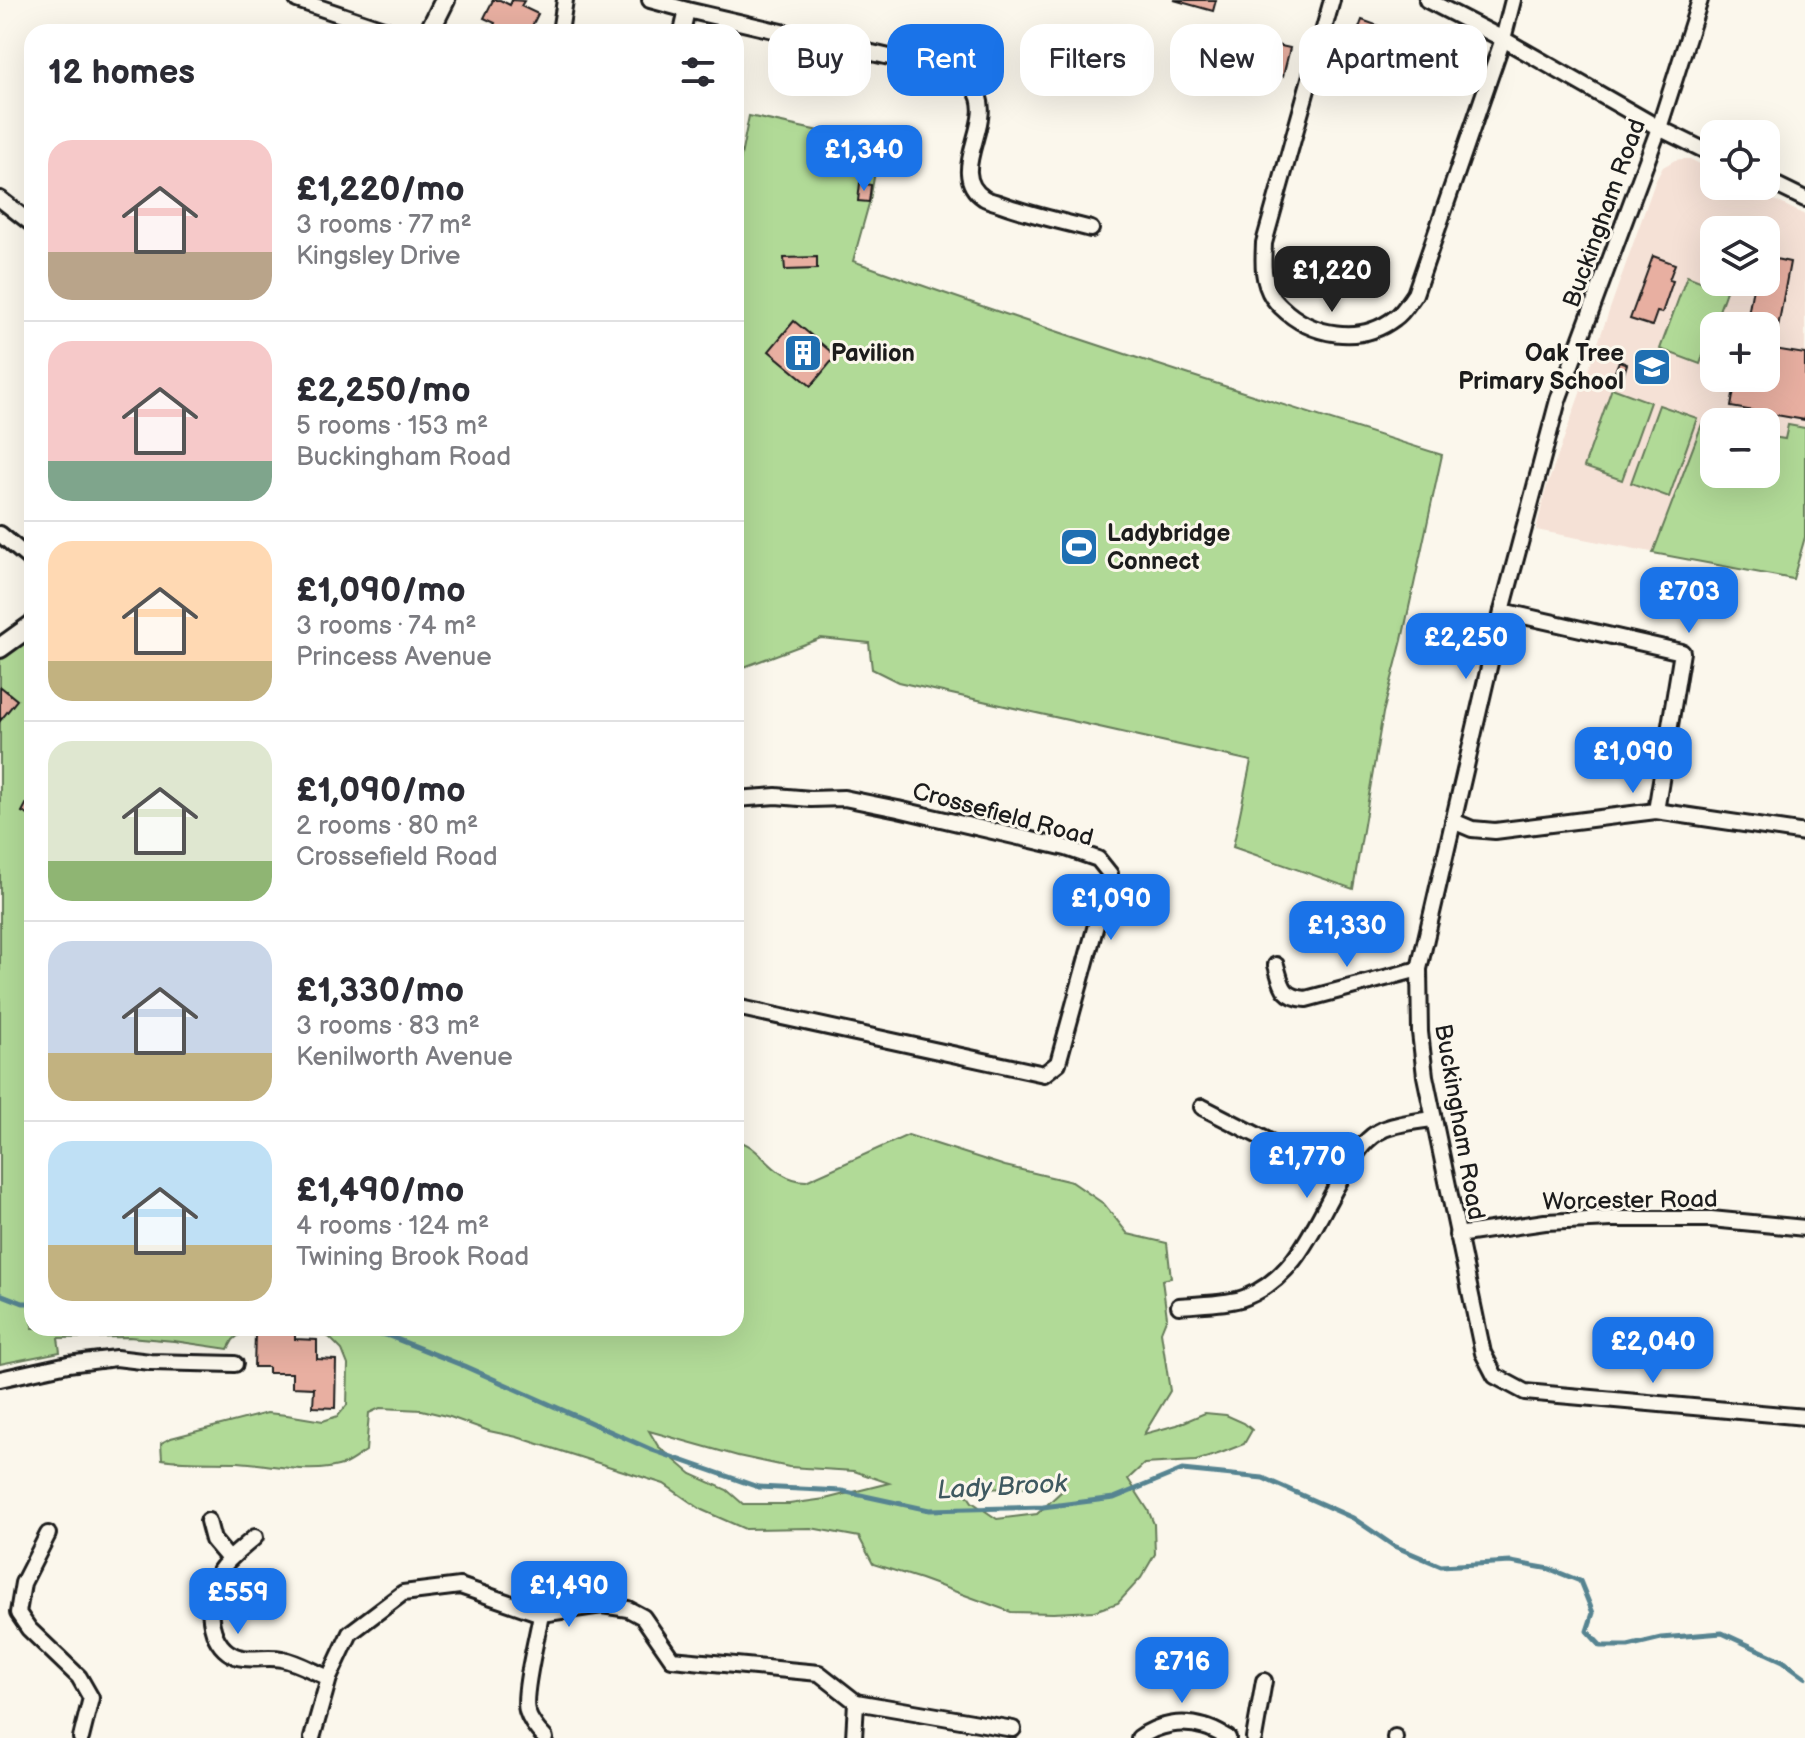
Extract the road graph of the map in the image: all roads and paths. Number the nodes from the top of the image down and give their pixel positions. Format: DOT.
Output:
graph roads {
  1 [pos="297,0"];
  2 [pos="445,0"];
  3 [pos="565,0"];
  4 [pos="650,0"];
  5 [pos="1332,0"];
  6 [pos="1427,0"];
  7 [pos="1513,0"];
  8 [pos="1700,0"];
  9 [pos="687,10"];
  10 [pos="368,24"];
  11 [pos="433,24"];
  12 [pos="561,24"];
  13 [pos="684,24"];
  14 [pos="1503,39"];
  15 [pos="1659,128"];
  16 [pos="1700,148"];
  17 [pos="1780,187"];
  18 [pos="0,199"];
  19 [pos="1805,199"];
  20 [pos="24,218"];
  21 [pos="1091,229"];
  22 [pos="0,534"];
  23 [pos="24,554"];
  24 [pos="1502,611"];
  25 [pos="24,631"];
  26 [pos="0,648"];
  27 [pos="744,798"];
  28 [pos="1656,811"];
  29 [pos="1453,821"];
  30 [pos="1805,833"];
  31 [pos="1276,965"];
  32 [pos="1419,969"];
  33 [pos="744,1009"];
  34 [pos="1202,1107"];
  35 [pos="1433,1119"];
  36 [pos="1341,1178"];
  37 [pos="1805,1228"];
  38 [pos="1457,1235"];
  39 [pos="1179,1306"];
  40 [pos="235,1364"];
  41 [pos="0,1379"];
  42 [pos="1805,1417"];
  43 [pos="208,1521"];
  44 [pos="48,1534"];
  45 [pos="255,1537"];
  46 [pos="229,1559"];
  47 [pos="541,1614"];
  48 [pos="329,1678"];
  49 [pos="1264,1681"];
  50 [pos="856,1702"];
  51 [pos="1013,1729"];
  52 [pos="81,1738"];
  53 [pos="312,1738"];
  54 [pos="545,1738"];
  55 [pos="854,1738"];
  56 [pos="1139,1738"];
  57 [pos="1228,1738"];
  58 [pos="1254,1738"];
  1 -- 10 [label="street"];
  2 -- 11 [label="street"];
  3 -- 12 [label="street"];
  4 -- 9 [label="street"];
  5 -- 14 [label="street"];
  6 -- 14 [label="street"];
  7 -- 14 [label="street"];
  8 -- 15 [label="street, Buckingham Road"];
  9 -- 13 [label="street"];
  9 -- 21 [label="street"];
  14 -- 15 [label="street"];
  15 -- 16 [label="street"];
  15 -- 24 [label="street, Buckingham Road"];
  17 -- 19 [label="street"];
  18 -- 20 [label="street"];
  22 -- 23 [label="street"];
  24 -- 28 [label="street"];
  24 -- 29 [label="street, Buckingham Road"];
  25 -- 26 [label="street"];
  27 -- 33 [label="street, Crossefield Road"];
  28 -- 29 [label="street"];
  28 -- 30 [label="street"];
  29 -- 32 [label="street, Buckingham Road"];
  31 -- 32 [label="street"];
  32 -- 35 [label="street, Buckingham Road"];
  34 -- 36 [label="street"];
  35 -- 36 [label="street"];
  35 -- 38 [label="street, Buckingham Road"];
  36 -- 39 [label="street"];
  37 -- 38 [label="street, Worcester Road"];
  38 -- 42 [label="street, Buckingham Road"];
  40 -- 41 [label="street"];
  43 -- 46 [label="street"];
  44 -- 52 [label="street"];
  45 -- 46 [label="street"];
  46 -- 48 [label="street"];
  47 -- 48 [label="street"];
  47 -- 50 [label="street"];
  47 -- 54 [label="street"];
  48 -- 53 [label="street"];
  49 -- 58 [label="street"];
  50 -- 51 [label="street"];
  50 -- 55 [label="street"];
  56 -- 57 [label="street"];
}
